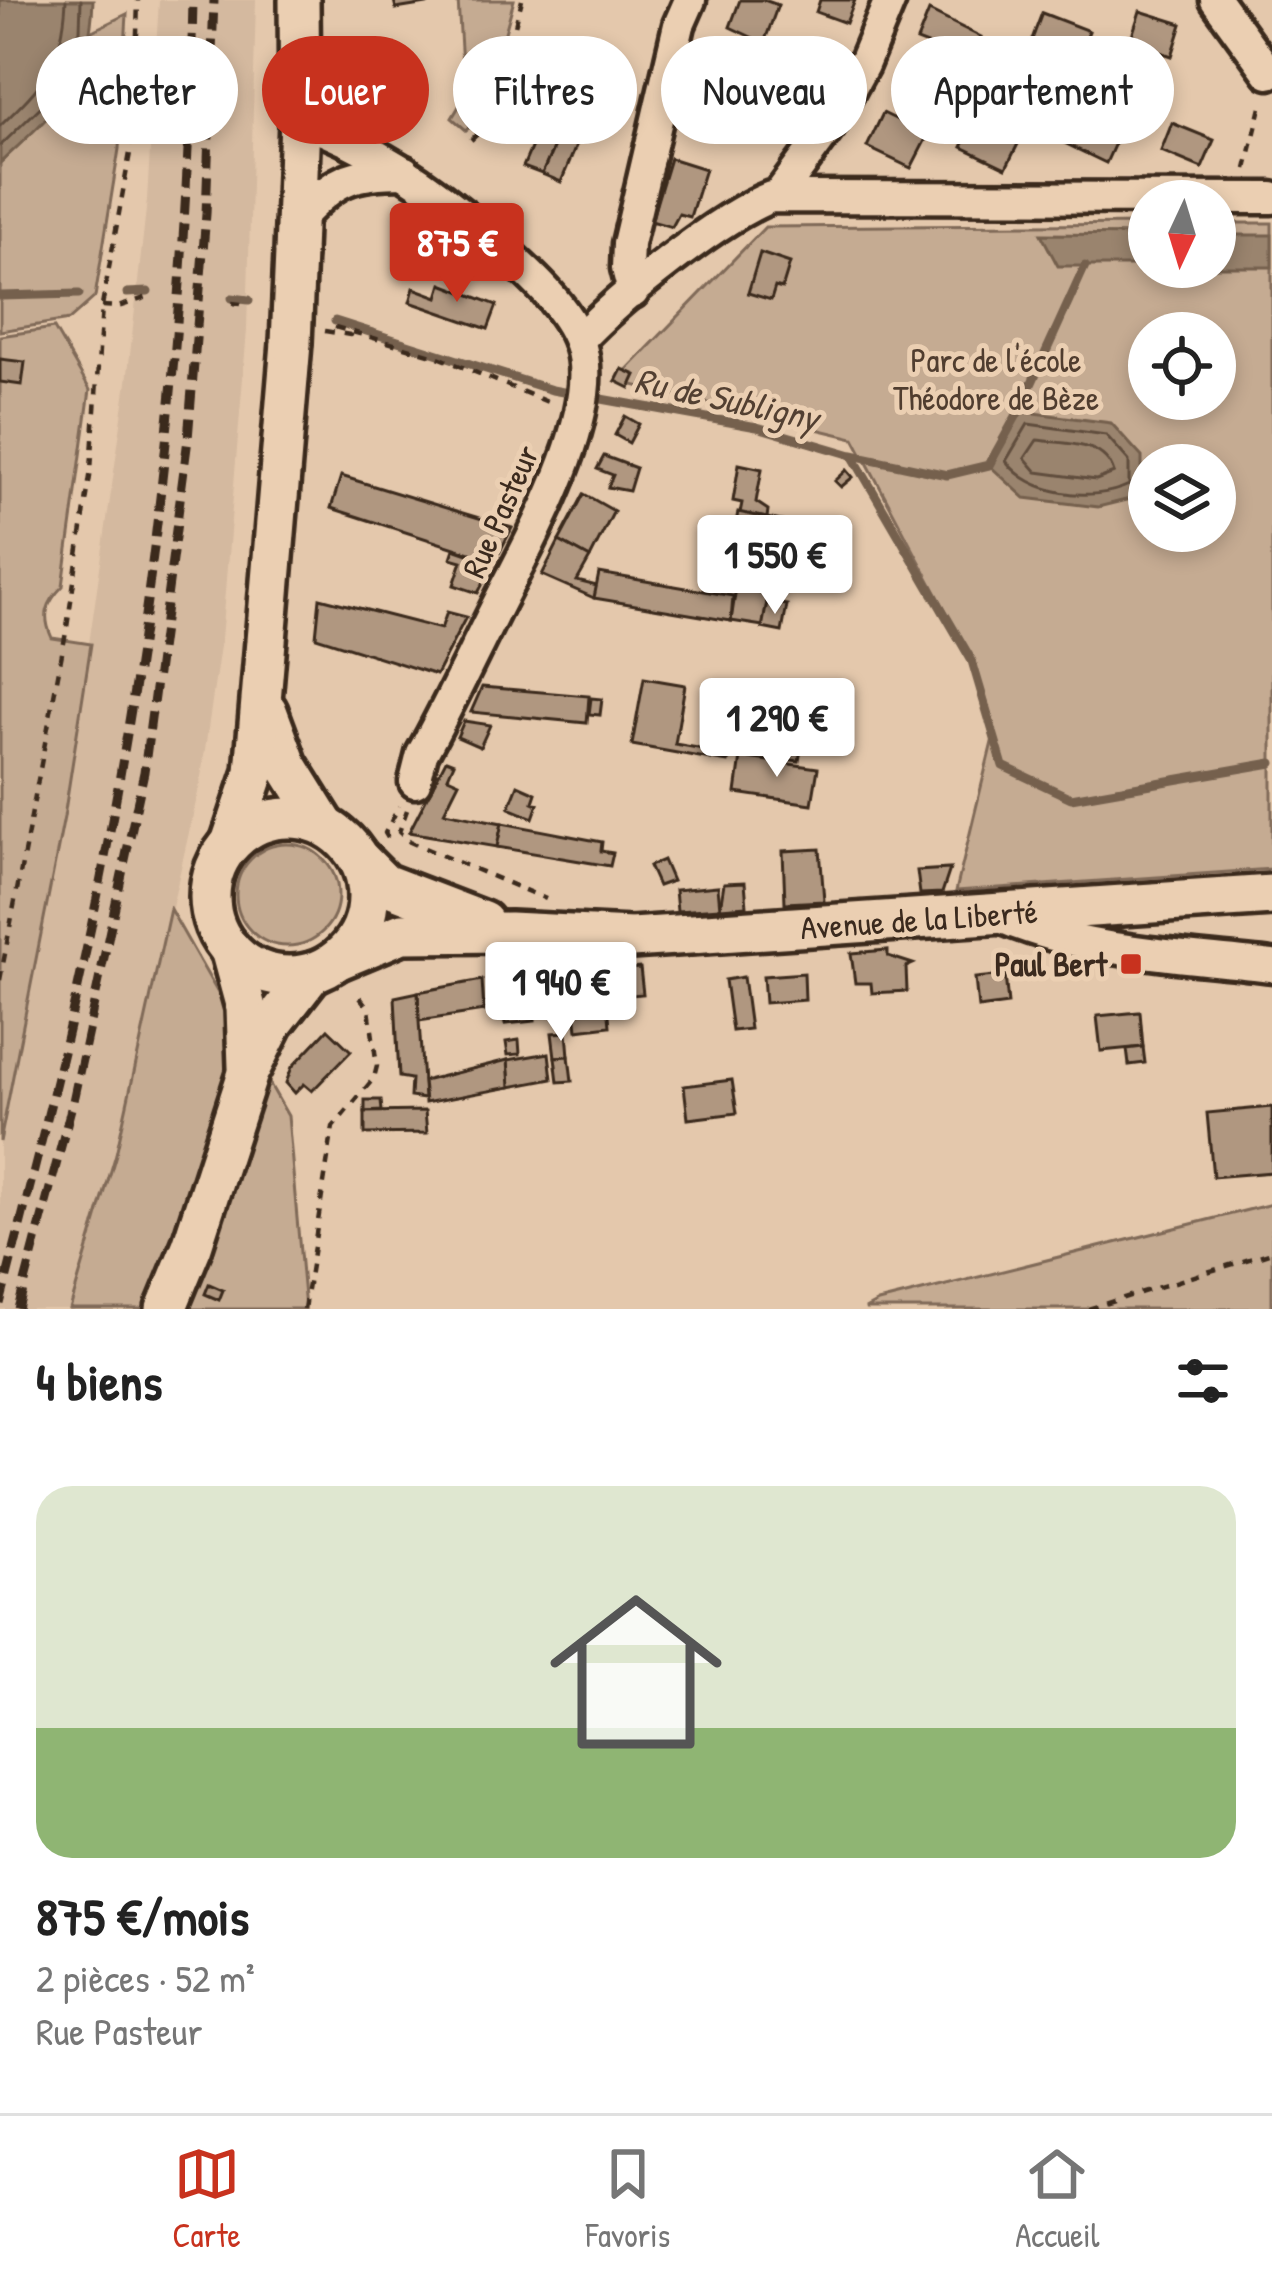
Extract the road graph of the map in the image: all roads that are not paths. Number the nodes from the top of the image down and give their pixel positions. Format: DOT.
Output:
graph roads {
  1 [pos="298,0"];
  2 [pos="690,0"];
  3 [pos="890,0"];
  4 [pos="1216,0"];
  5 [pos="299,36"];
  6 [pos="1269,74"];
  7 [pos="299,144"];
  8 [pos="348,144"];
  9 [pos="407,172"];
  10 [pos="778,196"];
  11 [pos="1272,198"];
  12 [pos="296,237"];
  13 [pos="634,292"];
  14 [pos="582,354"];
  15 [pos="263,701"];
  16 [pos="415,782"];
  17 [pos="325,826"];
  18 [pos="231,843"];
  19 [pos="378,855"];
  20 [pos="1272,895"];
  21 [pos="1144,903"];
  22 [pos="993,914"];
  23 [pos="510,932"];
  24 [pos="230,950"];
  25 [pos="1148,952"];
  26 [pos="1272,966"];
  27 [pos="335,974"];
  28 [pos="248,1073"];
  29 [pos="166,1309"];
  1 -- 5 [label="main road"];
  2 -- 13 [label="street"];
  3 -- 10 [label="street"];
  4 -- 6 [label="street"];
  7 -- 12 [label="main road"];
  8 -- 9 [label="street"];
  9 -- 12 [label="street"];
  9 -- 14 [label="street"];
  10 -- 11 [label="street"];
  10 -- 13 [label="street"];
  12 -- 15 [label="main road, bridge"];
  13 -- 14 [label="street"];
  14 -- 16 [label="street, Rue Pasteur"];
  15 -- 17 [label="main road"];
  15 -- 18 [label="main road"];
  17 -- 18 [label="main road"];
  17 -- 19 [label="main road"];
  18 -- 24 [label="main road"];
  19 -- 23 [label="main road"];
  19 -- 27 [label="main road"];
  20 -- 21 [label="main road, Avenue de la Liberté"];
  21 -- 22 [label="main road, Avenue de la Liberté"];
  21 -- 25 [label="street"];
  22 -- 23 [label="main road, Avenue de la Liberté"];
  22 -- 25 [label="street"];
  23 -- 27 [label="main road"];
  24 -- 27 [label="main road"];
  24 -- 28 [label="main road"];
  25 -- 26 [label="street"];
  27 -- 28 [label="main road"];
  28 -- 29 [label="main road"];
}
